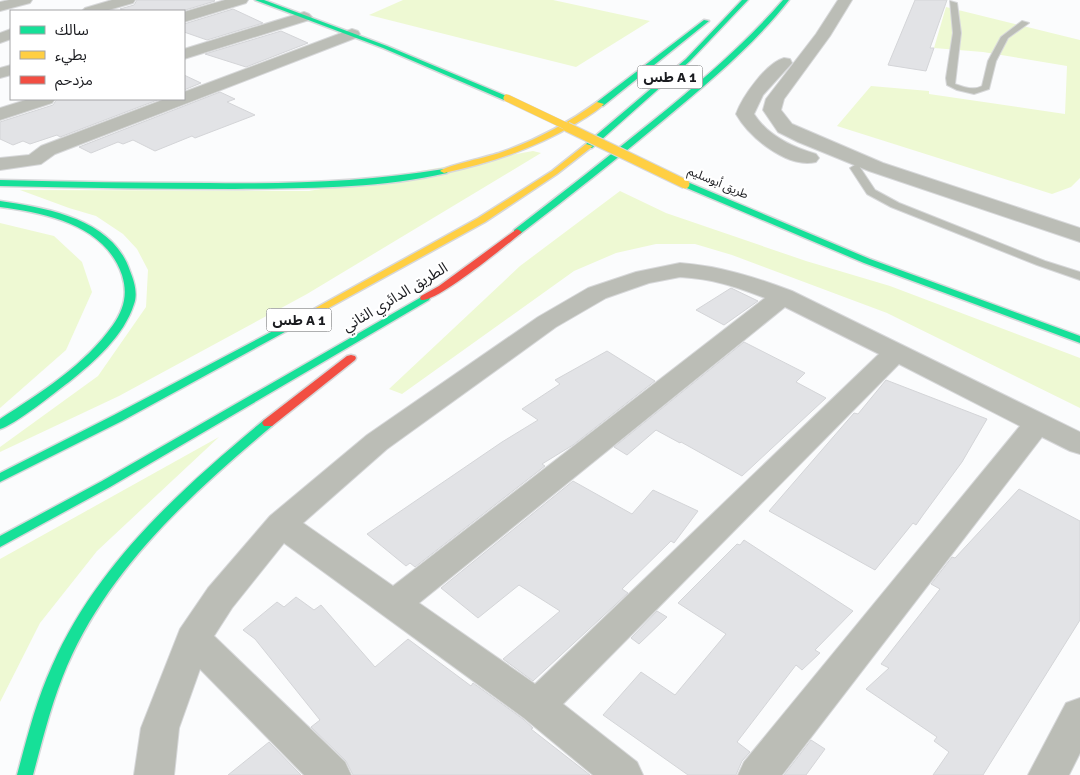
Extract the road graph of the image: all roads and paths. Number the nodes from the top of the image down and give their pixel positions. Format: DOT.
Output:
graph roads {
  1 [pos="25,0"];
  2 [pos="128,0"];
  3 [pos="241,0"];
  4 [pos="258,0"];
  5 [pos="734,0"];
  6 [pos="745,0"];
  7 [pos="786,0"];
  8 [pos="845,0"];
  9 [pos="953,3"];
  10 [pos="0,6"];
  11 [pos="93,10"];
  12 [pos="185,17"];
  13 [pos="304,17"];
  14 [pos="1025,23"];
  15 [pos="826,26"];
  16 [pos="352,34"];
  17 [pos="185,54"];
  18 [pos="436,56"];
  19 [pos="185,97"];
  20 [pos="43,100"];
  21 [pos="178,100"];
  22 [pos="566,110"];
  23 [pos="0,114"];
  24 [pos="646,147"];
  25 [pos="0,164"];
  26 [pos="855,168"];
  27 [pos="908,177"];
  28 [pos="0,183"];
  29 [pos="0,204"];
  30 [pos="1080,235"];
  31 [pos="1080,276"];
  32 [pos="443,288"];
  33 [pos="783,296"];
  34 [pos="375,340"];
  35 [pos="1080,340"];
  36 [pos="360,352"];
  37 [pos="896,352"];
  38 [pos="1038,423"];
  39 [pos="0,425"];
  40 [pos="1080,444"];
  41 [pos="0,478"];
  42 [pos="281,524"];
  43 [pos="0,542"];
  44 [pos="393,604"];
  45 [pos="193,639"];
  46 [pos="537,706"];
  47 [pos="1080,715"];
  48 [pos="25,775"];
  49 [pos="154,775"];
  50 [pos="331,775"];
  51 [pos="623,775"];
  52 [pos="758,775"];
  53 [pos="1048,775"];
  1 -- 10 [label="street"];
  2 -- 11 [label="street"];
  3 -- 12 [label="street"];
  4 -- 13 [label="main road, طريق أبوسليم"];
  5 -- 28 [label="main road"];
  6 -- 41 [label="main road, الطريق الدائري الثاني / طس A 1"];
  7 -- 32 [label="main road, الطريق الدائري الثاني / طس A 1"];
  8 -- 15 [label="street"];
  9 -- 14 [label="lane"];
  13 -- 16 [label="main road, طريق أبوسليم"];
  13 -- 17 [label="street"];
  15 -- 26 [label="street"];
  15 -- 27 [label="street"];
  16 -- 18 [label="main road, طريق أبوسليم"];
  16 -- 19 [label="street"];
  16 -- 35 [label="main road, طريق أبوسليم, bridge"];
  20 -- 23 [label="street"];
  21 -- 25 [label="street"];
  22 -- 24 [label="main road"];
  26 -- 27 [label="street"];
  26 -- 31 [label="lane"];
  27 -- 30 [label="street"];
  29 -- 39 [label="main road"];
  32 -- 34 [label="main road"];
  32 -- 43 [label="main road, الطريق الدائري الثاني"];
  33 -- 37 [label="street"];
  33 -- 42 [label="street"];
  33 -- 44 [label="street"];
  36 -- 48 [label="main road"];
  37 -- 38 [label="street"];
  37 -- 46 [label="street"];
  38 -- 40 [label="street"];
  38 -- 52 [label="street"];
  42 -- 44 [label="street"];
  42 -- 45 [label="street"];
  44 -- 46 [label="street"];
  45 -- 49 [label="street"];
  45 -- 50 [label="street"];
  46 -- 51 [label="street"];
  47 -- 53 [label="street"];
}
